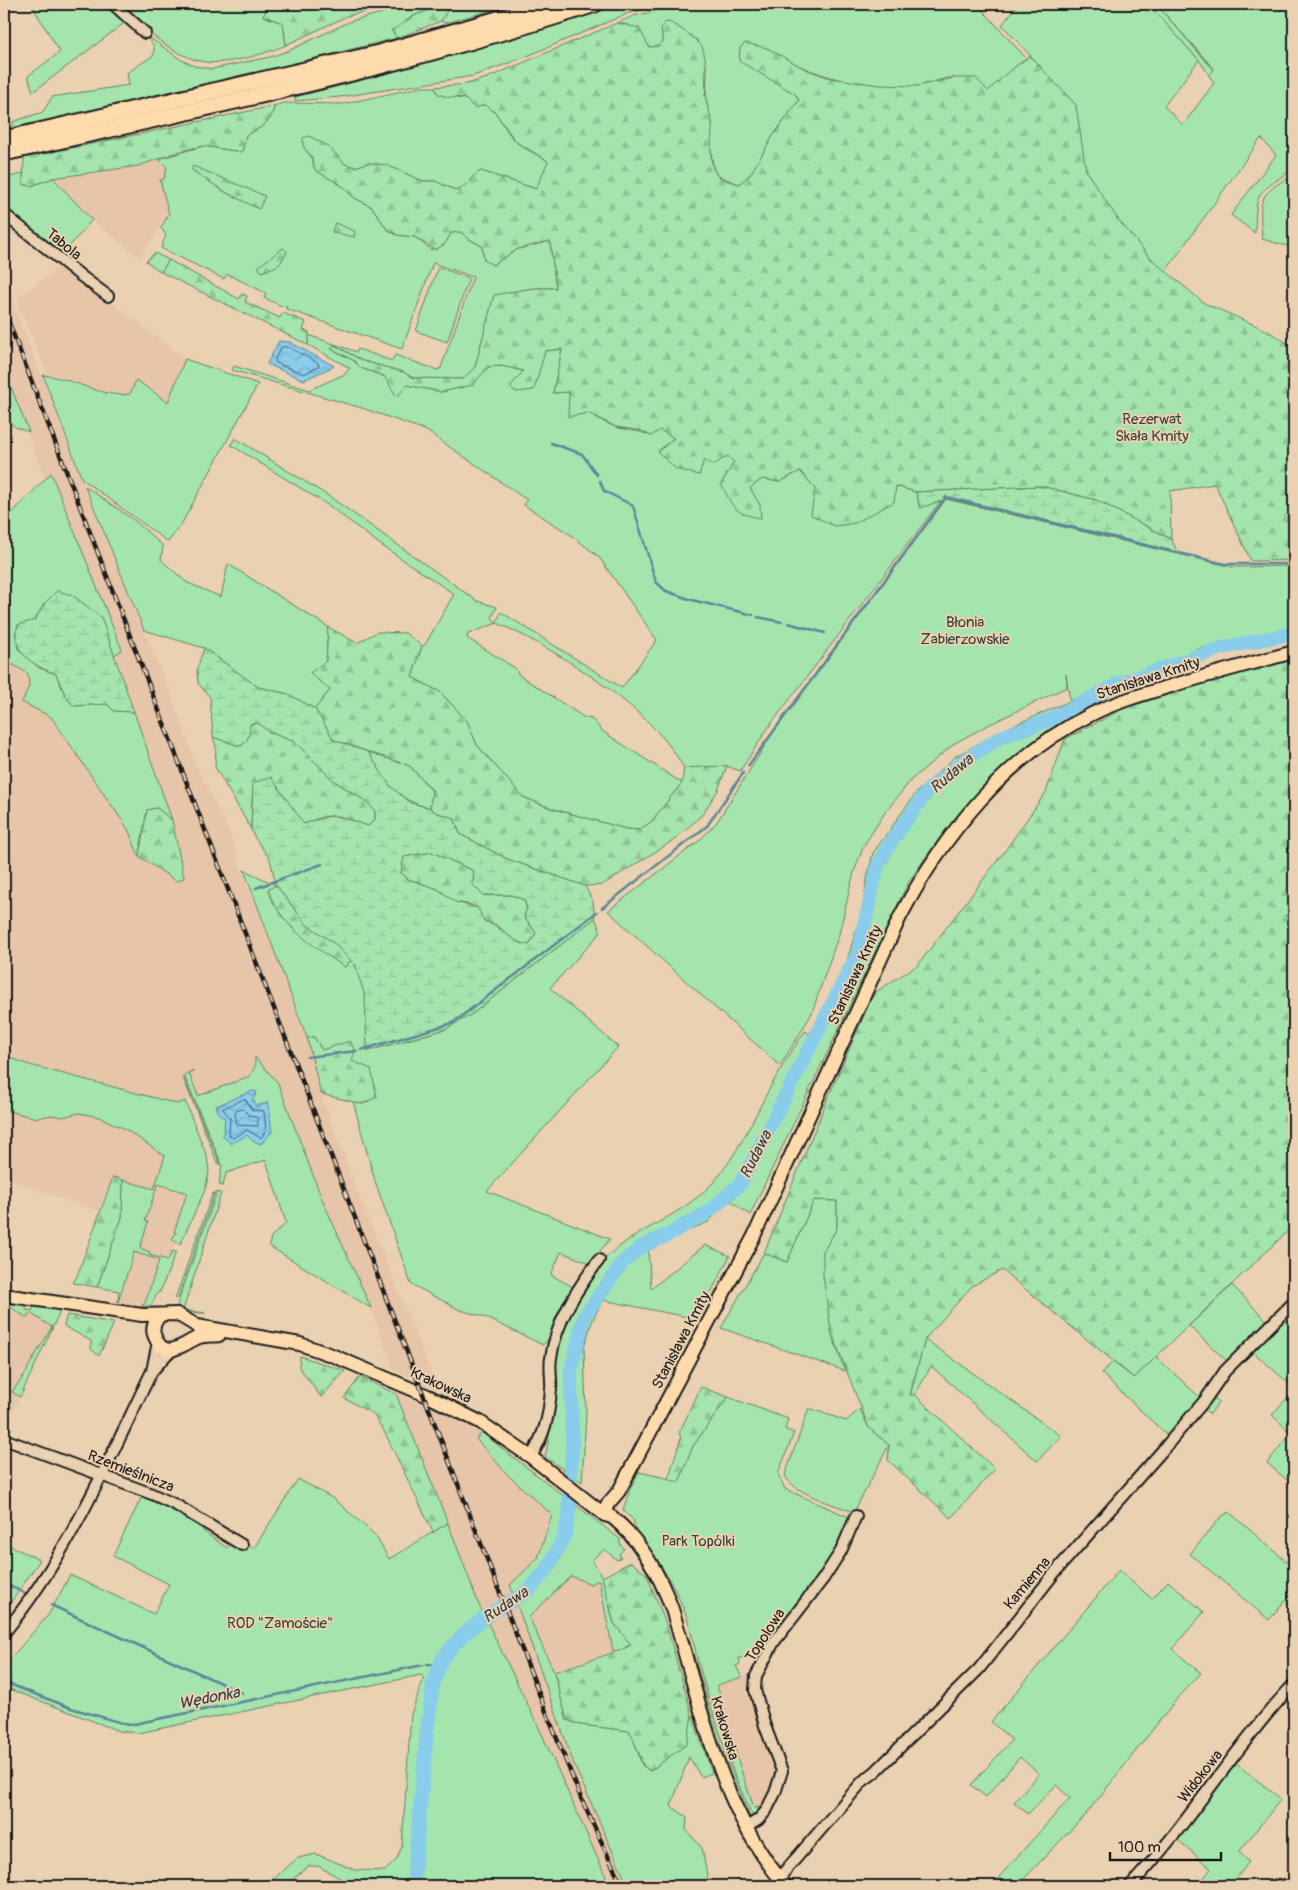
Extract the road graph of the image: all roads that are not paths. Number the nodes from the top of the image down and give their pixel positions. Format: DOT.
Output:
graph roads {
  1 [pos="112,4"];
  2 [pos="550,4"];
  3 [pos="595,4"];
  4 [pos="145,33"];
  5 [pos="8,145"];
  6 [pos="4,214"];
  7 [pos="108,296"];
  8 [pos="1294,652"];
  9 [pos="599,1260"];
  10 [pos="4,1295"];
  11 [pos="1294,1302"];
  12 [pos="122,1312"];
  13 [pos="162,1315"];
  14 [pos="191,1323"];
  15 [pos="239,1334"];
  16 [pos="156,1339"];
  17 [pos="190,1342"];
  18 [pos="174,1350"];
  19 [pos="152,1371"];
  20 [pos="4,1439"];
  21 [pos="531,1457"];
  22 [pos="100,1475"];
  23 [pos="605,1514"];
  24 [pos="856,1516"];
  25 [pos="242,1545"];
  26 [pos="4,1633"];
  27 [pos="1294,1684"];
  28 [pos="745,1828"];
  29 [pos="782,1882"];
  30 [pos="1130,1886"];
  1 -- 4 [label="street"];
  2 -- 5 [label="highway"];
  3 -- 5 [label="highway"];
  6 -- 7 [label="street, Tabola"];
  8 -- 23 [label="main road, Stanisława Kmity"];
  9 -- 21 [label="street"];
  10 -- 12 [label="main road"];
  11 -- 29 [label="street, Kamienna"];
  12 -- 13 [label="main road"];
  12 -- 16 [label="main road"];
  13 -- 14 [label="main road"];
  13 -- 16 [label="main road"];
  14 -- 15 [label="main road, Krakowska"];
  14 -- 17 [label="main road"];
  15 -- 17 [label="main road, Krakowska"];
  15 -- 21 [label="main road, Krakowska"];
  16 -- 18 [label="main road"];
  16 -- 19 [label="street"];
  17 -- 18 [label="main road"];
  18 -- 19 [label="street"];
  19 -- 22 [label="street"];
  20 -- 22 [label="street, Rzemieślnicza"];
  21 -- 23 [label="main road, Krakowska"];
  22 -- 25 [label="street, Rzemieślnicza"];
  22 -- 26 [label="street"];
  23 -- 28 [label="main road, Krakowska"];
  24 -- 28 [label="street, Topolowa"];
  27 -- 30 [label="street, Widokowa"];
  28 -- 29 [label="main road, Krakowska"];
}
